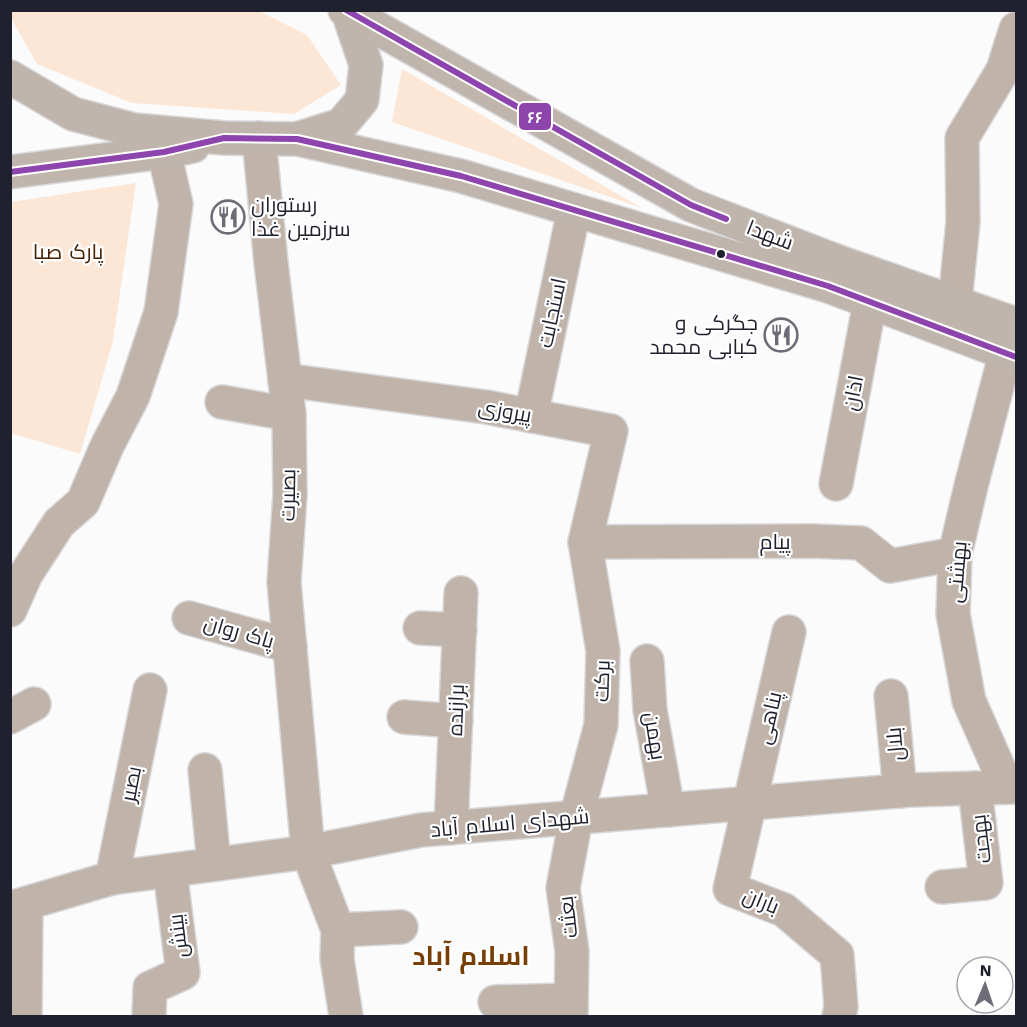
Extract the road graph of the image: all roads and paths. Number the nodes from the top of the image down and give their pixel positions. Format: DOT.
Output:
graph roads {
  1 [pos="346,11"];
  2 [pos="1017,29"];
  3 [pos="10,76"];
  4 [pos="225,138"];
  5 [pos="259,138"];
  6 [pos="297,139"];
  7 [pos="164,152"];
  8 [pos="10,172"];
  9 [pos="574,210"];
  10 [pos="870,302"];
  11 [pos="955,303"];
  12 [pos="1013,344"];
  13 [pos="285,380"];
  14 [pos="222,402"];
  15 [pos="289,414"];
  16 [pos="531,416"];
  17 [pos="836,484"];
  18 [pos="585,542"];
  19 [pos="955,554"];
  20 [pos="461,592"];
  21 [pos="10,610"];
  22 [pos="189,618"];
  23 [pos="420,628"];
  24 [pos="460,630"];
  25 [pos="789,632"];
  26 [pos="290,646"];
  27 [pos="647,661"];
  28 [pos="150,690"];
  29 [pos="891,696"];
  30 [pos="404,717"];
  31 [pos="456,722"];
  32 [pos="205,770"];
  33 [pos="1012,787"];
  34 [pos="975,788"];
  35 [pos="900,791"];
  36 [pos="749,803"];
  37 [pos="668,810"];
  38 [pos="576,818"];
  39 [pos="451,828"];
  40 [pos="308,852"];
  41 [pos="214,864"];
  42 [pos="170,871"];
  43 [pos="112,878"];
  44 [pos="942,886"];
  45 [pos="18,906"];
  46 [pos="401,927"];
  47 [pos="339,930"];
  48 [pos="495,1002"];
  49 [pos="571,1008"];
  50 [pos="25,1017"];
  51 [pos="149,1017"];
  52 [pos="346,1017"];
  53 [pos="839,1017"];
  1 -- 6 [label="main road"];
  1 -- 11 [label="main road, شهدا"];
  2 -- 11 [label="street"];
  3 -- 4 [label="main road"];
  4 -- 5 [label="main road"];
  4 -- 7 [label="main road"];
  5 -- 6 [label="main road"];
  5 -- 13 [label="street, بصیرت"];
  6 -- 9 [label="main road, شهدا"];
  7 -- 8 [label="main road"];
  7 -- 21 [label="street"];
  9 -- 10 [label="main road, شهدا"];
  9 -- 16 [label="street, استجابت"];
  10 -- 12 [label="main road, شهدا"];
  10 -- 17 [label="street, اذان"];
  11 -- 12 [label="main road, شهدا"];
  12 -- 19 [label="street, بهشتی"];
  13 -- 15 [label="street, بصیرت"];
  13 -- 16 [label="street, پیروزی"];
  14 -- 15 [label="street"];
  15 -- 26 [label="street, بصیرت"];
  16 -- 18 [label="street, پیروزی"];
  18 -- 19 [label="street, پیام"];
  18 -- 38 [label="street, برکت"];
  19 -- 33 [label="street, بهشتی"];
  20 -- 24 [label="street, برازنده"];
  22 -- 26 [label="street, پاک روان"];
  23 -- 24 [label="street"];
  24 -- 31 [label="street, برازنده"];
  25 -- 36 [label="street, پناهی"];
  26 -- 40 [label="street, بصیرت"];
  27 -- 37 [label="street, بهمن"];
  28 -- 43 [label="street, بصیر"];
  29 -- 35 [label="street, بلال"];
  30 -- 31 [label="street"];
  31 -- 39 [label="street, برازنده"];
  32 -- 41 [label="street"];
  33 -- 34 [label="street, شهدای اسلام آباد"];
  34 -- 35 [label="street, شهدای اسلام آباد"];
  34 -- 44 [label="street, بهجت"];
  35 -- 36 [label="street, شهدای اسلام آباد"];
  36 -- 37 [label="street, شهدای اسلام آباد"];
  36 -- 53 [label="street, باران"];
  37 -- 38 [label="street, شهدای اسلام آباد"];
  38 -- 39 [label="street, شهدای اسلام آباد"];
  38 -- 49 [label="street, بعثت"];
  39 -- 40 [label="street, شهدای اسلام آباد"];
  40 -- 41 [label="street, شهدای اسلام آباد"];
  40 -- 47 [label="street, بصیرت"];
  41 -- 42 [label="street, شهدای اسلام آباد"];
  42 -- 43 [label="street, شهدای اسلام آباد"];
  42 -- 51 [label="street, بینش"];
  43 -- 45 [label="street, شهدای اسلام آباد"];
  45 -- 50 [label="street"];
  46 -- 47 [label="street"];
  47 -- 52 [label="street"];
  48 -- 49 [label="street"];
}
